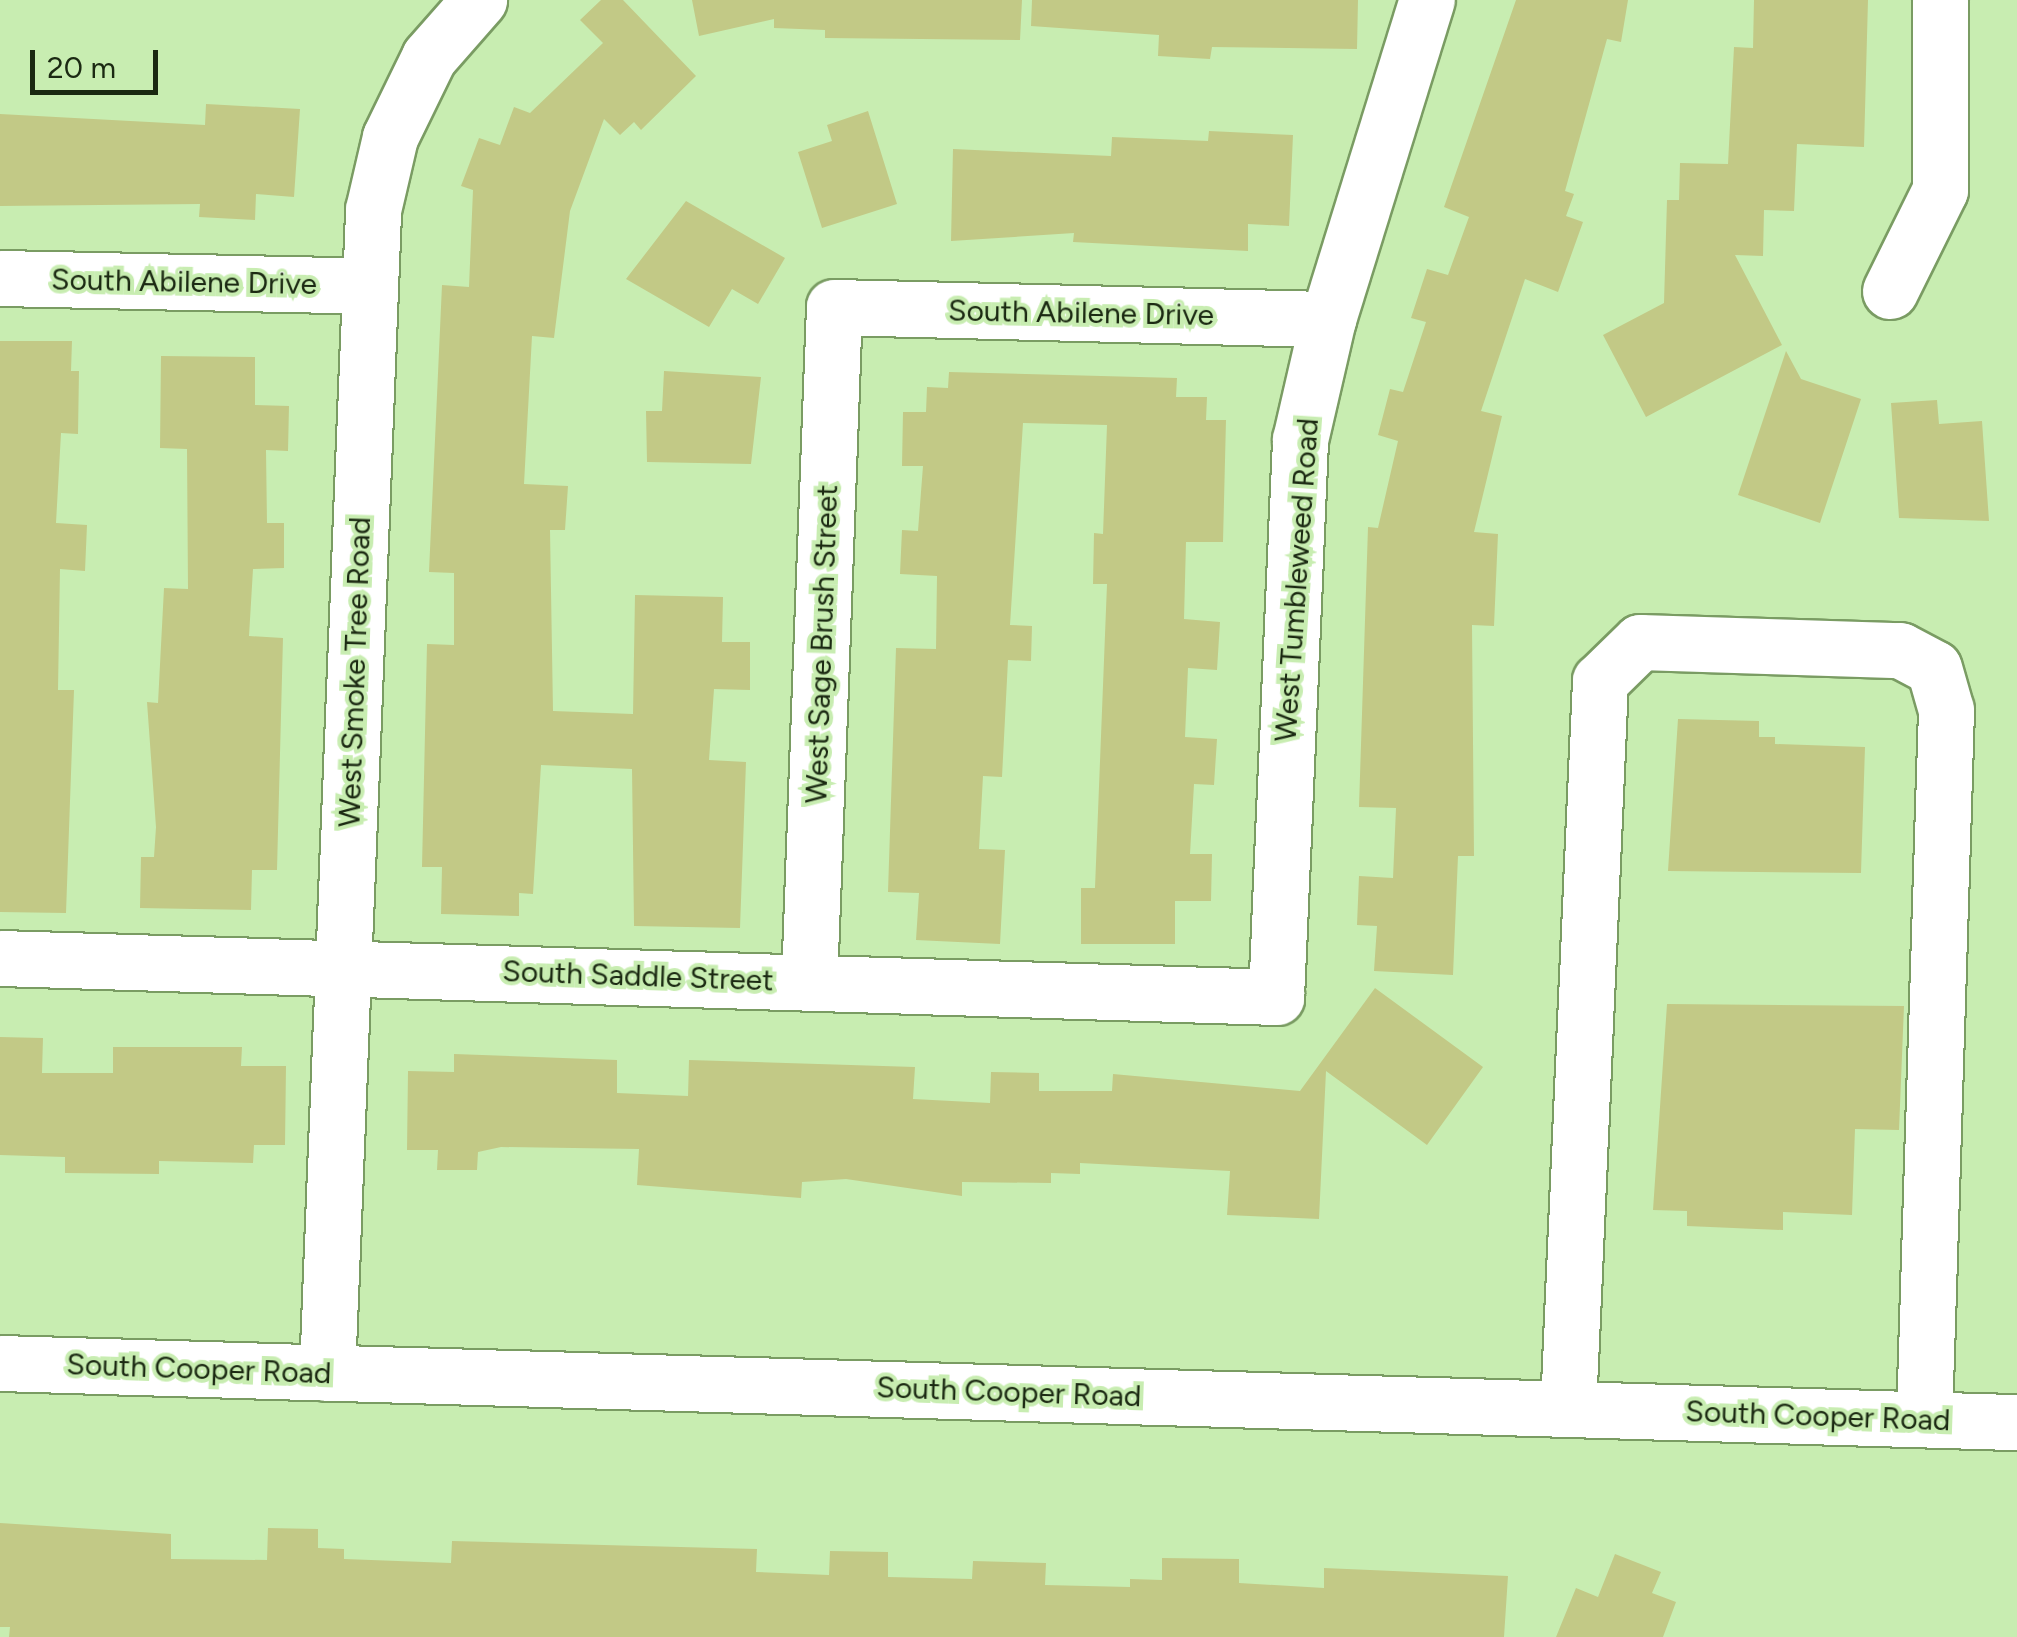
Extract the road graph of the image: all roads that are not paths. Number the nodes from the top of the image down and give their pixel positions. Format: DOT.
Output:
graph roads {
  1 [pos="479,0"];
  2 [pos="1428,0"];
  3 [pos="1940,0"];
  4 [pos="0,278"];
  5 [pos="369,286"];
  6 [pos="1890,291"];
  7 [pos="834,307"];
  8 [pos="1328,319"];
  9 [pos="0,958"];
  10 [pos="344,967"];
  11 [pos="810,982"];
  12 [pos="1276,997"];
  13 [pos="0,1363"];
  14 [pos="327,1373"];
  15 [pos="1568,1408"];
  16 [pos="1924,1418"];
  17 [pos="2017,1422"];
  1 -- 5 [label="street, West Smoke Tree Road"];
  2 -- 8 [label="street, West Tumbleweed Road"];
  3 -- 6 [label="street"];
  4 -- 5 [label="street, South Abilene Drive"];
  5 -- 10 [label="street, West Smoke Tree Road"];
  7 -- 8 [label="street, South Abilene Drive"];
  7 -- 11 [label="street, West Sage Brush Street"];
  8 -- 12 [label="street, West Tumbleweed Road"];
  9 -- 10 [label="street, South Saddle Street"];
  10 -- 11 [label="street, South Saddle Street"];
  10 -- 14 [label="street, West Smoke Tree Road"];
  11 -- 12 [label="street, South Saddle Street"];
  13 -- 14 [label="street, South Cooper Road"];
  14 -- 15 [label="street, South Cooper Road"];
  15 -- 16 [label="street, South Cooper Road"];
  15 -- 16 [label="street"];
  16 -- 17 [label="street, South Cooper Road"];
}
